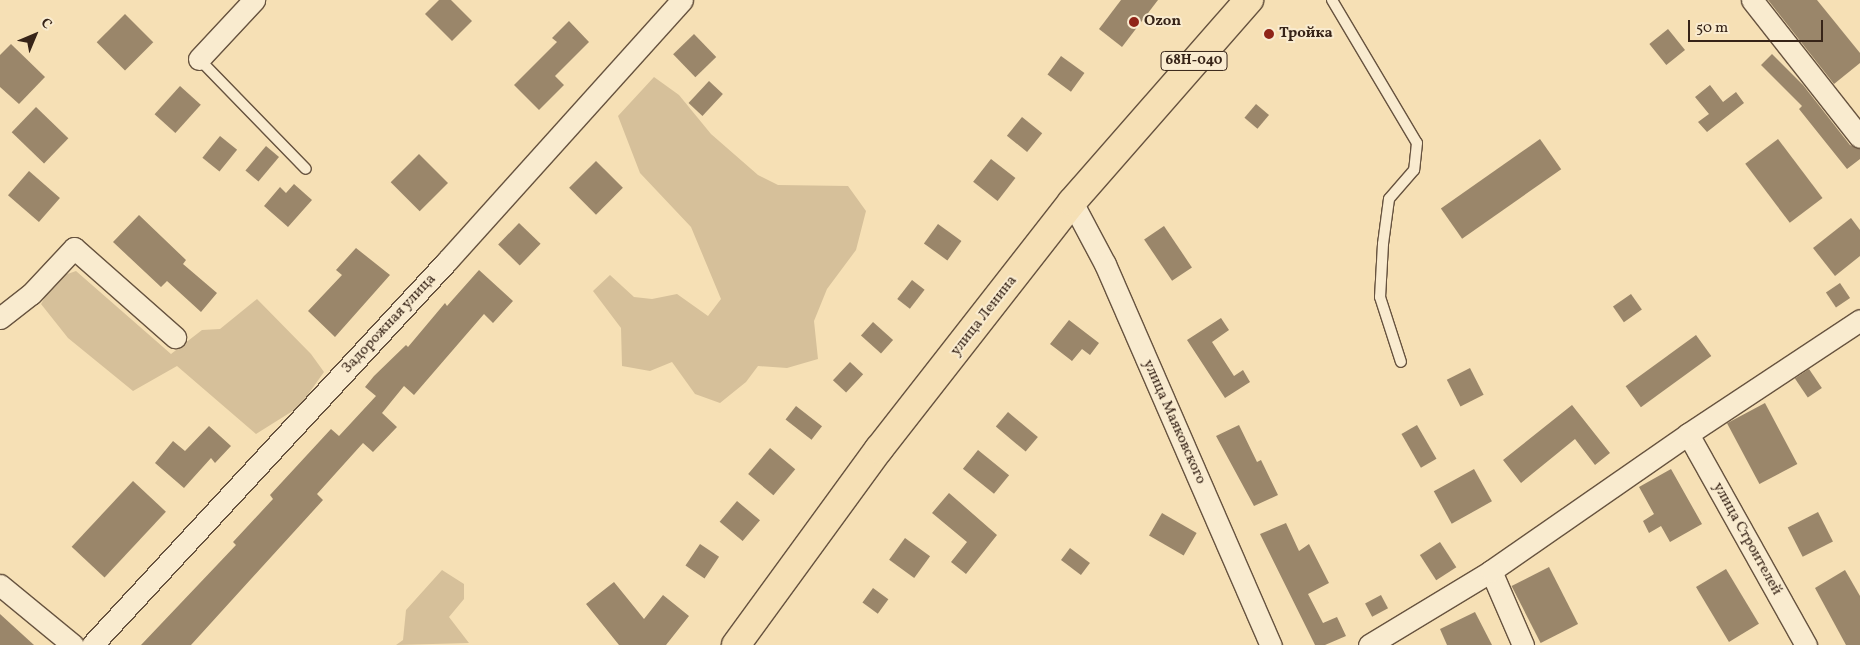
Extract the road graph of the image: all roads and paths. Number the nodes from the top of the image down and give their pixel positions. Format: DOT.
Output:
graph roads {
  1 [pos="254,0"];
  2 [pos="682,0"];
  3 [pos="1249,0"];
  4 [pos="1332,0"];
  5 [pos="1752,0"];
  6 [pos="199,59"];
  7 [pos="1860,137"];
  8 [pos="306,169"];
  9 [pos="1072,202"];
  10 [pos="0,318"];
  11 [pos="1860,320"];
  12 [pos="175,337"];
  13 [pos="1401,362"];
  14 [pos="1688,434"];
  15 [pos="1491,571"];
  16 [pos="0,586"];
  17 [pos="72,645"];
  18 [pos="92,645"];
  19 [pos="736,645"];
  20 [pos="1271,645"];
  21 [pos="1369,645"];
  22 [pos="1523,645"];
  23 [pos="1806,645"];
  1 -- 6 [label="street"];
  2 -- 18 [label="street, Задорожная улица"];
  3 -- 9 [label="main road, улица Ленина / 68Н-040"];
  4 -- 13 [label="lane"];
  5 -- 7 [label="street"];
  6 -- 8 [label="lane"];
  9 -- 19 [label="main road, улица Ленина"];
  9 -- 20 [label="street, улица Маяковского"];
  10 -- 12 [label="street"];
  11 -- 14 [label="street"];
  14 -- 15 [label="street"];
  14 -- 23 [label="street, улица Строителей"];
  15 -- 21 [label="street"];
  15 -- 22 [label="street"];
  16 -- 17 [label="street"];
}
